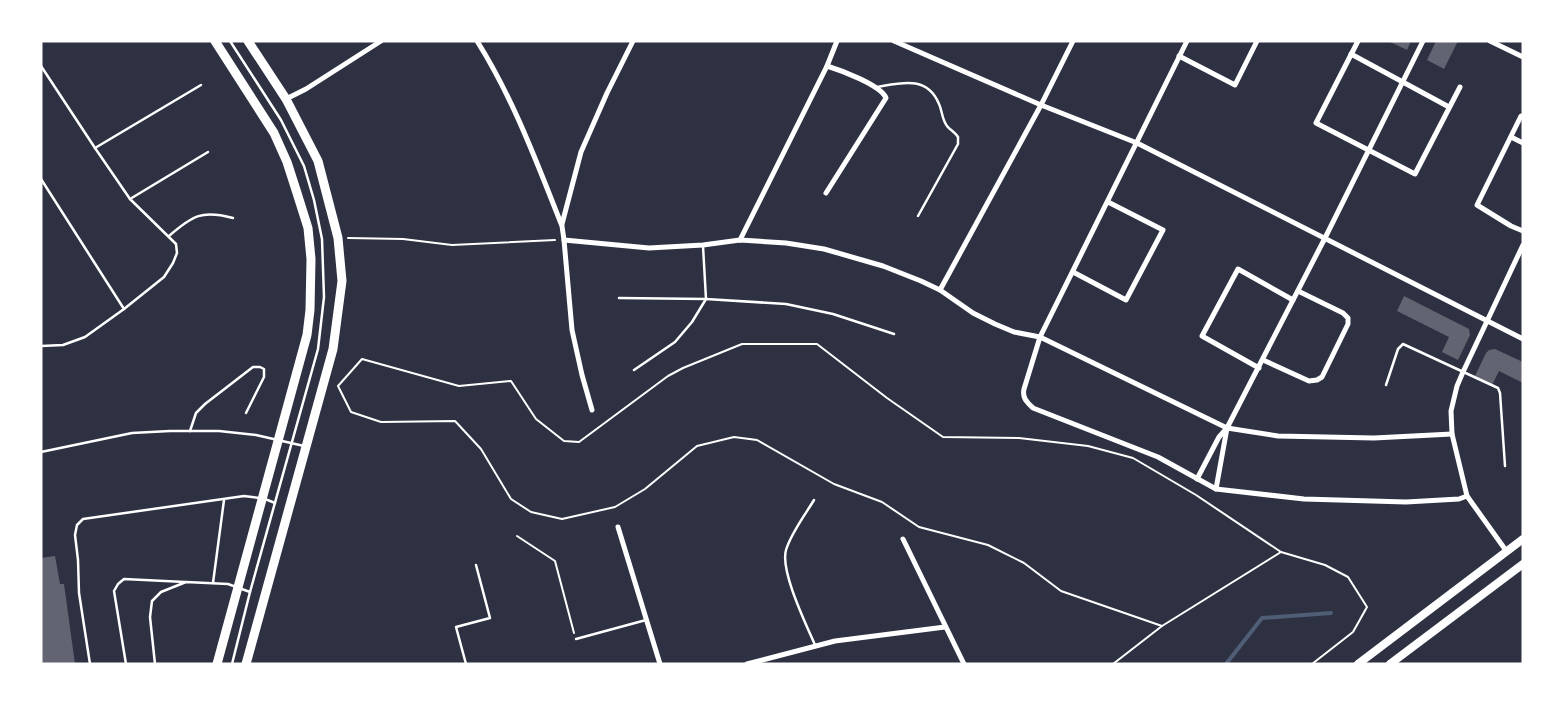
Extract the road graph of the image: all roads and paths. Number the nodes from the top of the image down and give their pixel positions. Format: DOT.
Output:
graph roads {
  1 [pos="215,41"];
  2 [pos="230,41"];
  3 [pos="248,41"];
  4 [pos="381,41"];
  5 [pos="477,41"];
  6 [pos="633,41"];
  7 [pos="837,41"];
  8 [pos="894,41"];
  9 [pos="1072,41"];
  10 [pos="1187,41"];
  11 [pos="1257,41"];
  12 [pos="1358,41"];
  13 [pos="1423,41"];
  14 [pos="1490,41"];
  15 [pos="1351,54"];
  16 [pos="1179,56"];
  17 [pos="1523,57"];
  18 [pos="41,66"];
  19 [pos="827,66"];
  20 [pos="1403,81"];
  21 [pos="200,84"];
  22 [pos="875,87"];
  23 [pos="1460,87"];
  24 [pos="286,99"];
  25 [pos="1041,105"];
  26 [pos="1449,107"];
  27 [pos="1521,116"];
  28 [pos="1511,137"];
  29 [pos="1137,143"];
  30 [pos="1523,143"];
  31 [pos="95,148"];
  32 [pos="1368,151"];
  33 [pos="208,152"];
  34 [pos="41,179"];
  35 [pos="826,193"];
  36 [pos="130,199"];
  37 [pos="1108,202"];
  38 [pos="918,216"];
  39 [pos="233,218"];
  40 [pos="562,226"];
  41 [pos="1523,231"];
  42 [pos="169,236"];
  43 [pos="338,238"];
  44 [pos="1325,238"];
  45 [pos="564,240"];
  46 [pos="740,240"];
  47 [pos="703,244"];
  48 [pos="1523,245"];
  49 [pos="1073,272"];
  50 [pos="940,290"];
  51 [pos="1298,291"];
  52 [pos="619,298"];
  53 [pos="706,299"];
  54 [pos="1293,300"];
  55 [pos="124,309"];
  56 [pos="1487,321"];
  57 [pos="894,334"];
  58 [pos="1040,337"];
  59 [pos="1523,339"];
  60 [pos="41,346"];
  61 [pos="1262,360"];
  62 [pos="1259,368"];
  63 [pos="634,370"];
  64 [pos="1463,372"];
  65 [pos="1386,385"];
  66 [pos="592,410"];
  67 [pos="246,413"];
  68 [pos="1227,428"];
  69 [pos="190,431"];
  70 [pos="1452,434"];
  71 [pos="279,439"];
  72 [pos="292,443"];
  73 [pos="306,446"];
  74 [pos="41,452"];
  75 [pos="1505,466"];
  76 [pos="1197,479"];
  77 [pos="1216,489"];
  78 [pos="1466,496"];
  79 [pos="262,499"];
  80 [pos="224,500"];
  81 [pos="814,500"];
  82 [pos="275,502"];
  83 [pos="618,527"];
  84 [pos="517,536"];
  85 [pos="903,538"];
  86 [pos="1523,538"];
  87 [pos="1281,552"];
  88 [pos="1506,552"];
  89 [pos="1523,564"];
  90 [pos="476,565"];
  91 [pos="186,582"];
  92 [pos="213,583"];
  93 [pos="237,587"];
  94 [pos="250,592"];
  95 [pos="646,620"];
  96 [pos="1162,626"];
  97 [pos="945,627"];
  98 [pos="576,639"];
  99 [pos="815,646"];
  100 [pos="90,664"];
  101 [pos="126,664"];
  102 [pos="155,664"];
  103 [pos="217,664"];
  104 [pos="232,664"];
  105 [pos="246,664"];
  106 [pos="466,664"];
  107 [pos="660,664"];
  108 [pos="747,664"];
  109 [pos="964,664"];
  110 [pos="1113,664"];
  111 [pos="1312,664"];
  112 [pos="1358,664"];
  113 [pos="1390,664"];
  1 -- 71 [label="main road"];
  2 -- 72 [label="lane"];
  3 -- 24 [label="main road"];
  4 -- 24 [label="street"];
  5 -- 40 [label="street"];
  6 -- 40 [label="street"];
  7 -- 19 [label="street"];
  8 -- 25 [label="street"];
  9 -- 25 [label="street"];
  10 -- 16 [label="street"];
  11 -- 16 [label="street"];
  12 -- 15 [label="street"];
  13 -- 20 [label="street"];
  14 -- 17 [label="street"];
  15 -- 20 [label="street"];
  15 -- 32 [label="street"];
  16 -- 29 [label="street"];
  18 -- 31 [label="lane"];
  19 -- 22 [label="street"];
  19 -- 46 [label="street"];
  20 -- 26 [label="street"];
  20 -- 32 [label="street"];
  21 -- 31 [label="lane"];
  22 -- 35 [label="street"];
  22 -- 38 [label="lane"];
  23 -- 26 [label="street"];
  24 -- 43 [label="main road"];
  25 -- 29 [label="street"];
  25 -- 50 [label="street"];
  26 -- 32 [label="street"];
  27 -- 28 [label="street"];
  28 -- 30 [label="street"];
  28 -- 41 [label="street"];
  29 -- 37 [label="street"];
  29 -- 44 [label="street"];
  31 -- 36 [label="lane"];
  32 -- 44 [label="street"];
  33 -- 36 [label="lane"];
  34 -- 55 [label="lane"];
  36 -- 42 [label="lane"];
  37 -- 49 [label="street"];
  37 -- 49 [label="street"];
  39 -- 42 [label="lane"];
  40 -- 45 [label="street"];
  42 -- 55 [label="lane"];
  43 -- 45 [label="path"];
  43 -- 73 [label="main road"];
  44 -- 51 [label="street"];
  44 -- 56 [label="street"];
  45 -- 47 [label="street"];
  45 -- 66 [label="street"];
  46 -- 47 [label="street"];
  46 -- 50 [label="street"];
  47 -- 53 [label="lane"];
  48 -- 56 [label="street"];
  49 -- 58 [label="street"];
  50 -- 58 [label="street"];
  51 -- 54 [label="street"];
  51 -- 61 [label="street"];
  52 -- 53 [label="lane"];
  53 -- 57 [label="lane"];
  53 -- 63 [label="lane"];
  54 -- 61 [label="street"];
  54 -- 62 [label="street"];
  55 -- 60 [label="lane"];
  56 -- 59 [label="street"];
  56 -- 64 [label="street"];
  58 -- 68 [label="street"];
  58 -- 76 [label="street"];
  61 -- 62 [label="street"];
  62 -- 68 [label="street"];
  64 -- 65 [label="lane"];
  64 -- 70 [label="street"];
  64 -- 75 [label="lane"];
  67 -- 69 [label="lane"];
  68 -- 70 [label="street"];
  68 -- 76 [label="street"];
  68 -- 77 [label="street"];
  69 -- 71 [label="lane"];
  69 -- 74 [label="lane"];
  70 -- 78 [label="street"];
  71 -- 72 [label="lane"];
  71 -- 79 [label="main road"];
  72 -- 73 [label="lane"];
  72 -- 82 [label="lane"];
  73 -- 105 [label="main road"];
  76 -- 77 [label="street"];
  77 -- 78 [label="street"];
  78 -- 88 [label="street"];
  79 -- 80 [label="lane"];
  79 -- 82 [label="lane"];
  79 -- 93 [label="main road"];
  80 -- 92 [label="lane"];
  80 -- 100 [label="lane"];
  81 -- 99 [label="lane"];
  82 -- 94 [label="lane"];
  83 -- 95 [label="street"];
  84 -- 98 [label="path"];
  85 -- 97 [label="street"];
  86 -- 88 [label="main road"];
  87 -- 96 [label="path"];
  87 -- 96 [label="path"];
  87 -- 111 [label="path"];
  88 -- 112 [label="main road"];
  89 -- 113 [label="main road"];
  90 -- 106 [label="lane"];
  91 -- 92 [label="lane"];
  91 -- 101 [label="lane"];
  91 -- 102 [label="lane"];
  92 -- 93 [label="lane"];
  93 -- 94 [label="lane"];
  93 -- 103 [label="main road"];
  94 -- 104 [label="lane"];
  95 -- 98 [label="lane"];
  95 -- 107 [label="street"];
  96 -- 110 [label="path"];
  97 -- 99 [label="street"];
  97 -- 109 [label="street"];
  99 -- 108 [label="street"];
}
